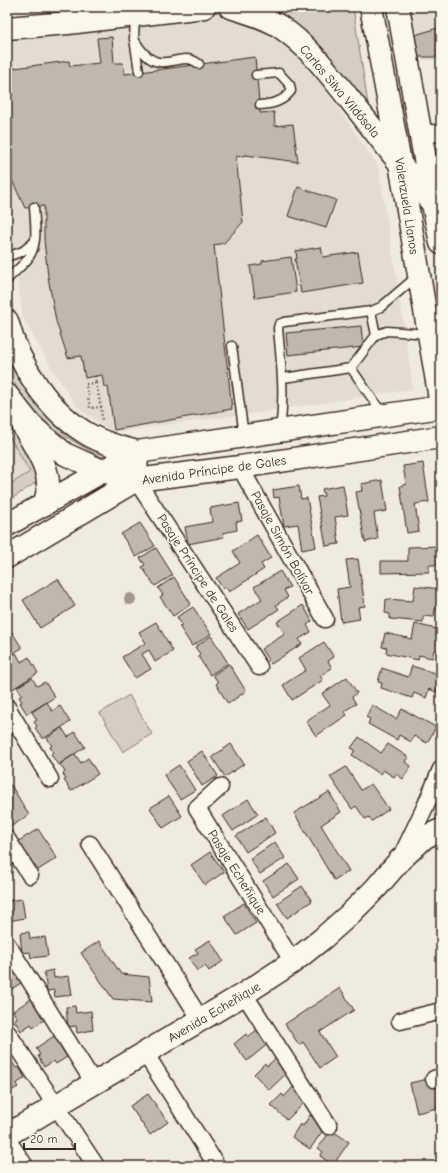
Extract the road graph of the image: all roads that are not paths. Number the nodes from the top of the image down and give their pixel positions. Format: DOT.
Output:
graph roads {
  1 [pos="204,7"];
  2 [pos="230,7"];
  3 [pos="371,7"];
  4 [pos="398,7"];
  5 [pos="136,12"];
  6 [pos="7,28"];
  7 [pos="134,39"];
  8 [pos="199,64"];
  9 [pos="139,72"];
  10 [pos="256,75"];
  11 [pos="260,105"];
  12 [pos="431,133"];
  13 [pos="400,164"];
  14 [pos="34,207"];
  15 [pos="437,207"];
  16 [pos="36,239"];
  17 [pos="441,243"];
  18 [pos="7,257"];
  19 [pos="418,276"];
  20 [pos="7,280"];
  21 [pos="371,311"];
  22 [pos="7,321"];
  23 [pos="429,334"];
  24 [pos="376,335"];
  25 [pos="232,346"];
  26 [pos="351,368"];
  27 [pos="283,378"];
  28 [pos="8,396"];
  29 [pos="441,406"];
  30 [pos="384,415"];
  31 [pos="279,431"];
  32 [pos="244,436"];
  33 [pos="441,437"];
  34 [pos="137,452"];
  35 [pos="240,467"];
  36 [pos="102,471"];
  37 [pos="136,480"];
  38 [pos="45,504"];
  39 [pos="7,525"];
  40 [pos="7,557"];
  41 [pos="325,619"];
  42 [pos="259,666"];
  43 [pos="7,707"];
  44 [pos="441,769"];
  45 [pos="50,779"];
  46 [pos="220,787"];
  47 [pos="441,830"];
  48 [pos="7,839"];
  49 [pos="90,844"];
  50 [pos="400,860"];
  51 [pos="30,875"];
  52 [pos="7,944"];
  53 [pos="293,962"];
  54 [pos="244,994"];
  55 [pos="441,1011"];
  56 [pos="201,1020"];
  57 [pos="400,1020"];
  58 [pos="7,1032"];
  59 [pos="145,1053"];
  60 [pos="94,1083"];
  61 [pos="56,1106"];
  62 [pos="329,1126"];
  63 [pos="7,1135"];
  64 [pos="7,1139"];
  65 [pos="24,1166"];
  66 [pos="96,1166"];
  67 [pos="217,1166"];
  1 -- 5 [label="street"];
  2 -- 13 [label="street, Carlos Silva Vildósola"];
  3 -- 13 [label="street, Valenzuela Llanos"];
  4 -- 12 [label="street, Valenzuela Llanos"];
  5 -- 6 [label="street"];
  5 -- 7 [label="lane"];
  7 -- 8 [label="lane"];
  7 -- 9 [label="lane"];
  10 -- 11 [label="lane"];
  12 -- 15 [label="street, Valenzuela Llanos"];
  13 -- 15 [label="street, Carlos Silva Vildósola"];
  13 -- 19 [label="street, Valenzuela Llanos"];
  14 -- 16 [label="lane"];
  15 -- 17 [label="street, Valenzuela Llanos"];
  16 -- 18 [label="lane"];
  16 -- 20 [label="lane"];
  19 -- 21 [label="lane"];
  19 -- 23 [label="street, Valenzuela Llanos"];
  21 -- 24 [label="lane"];
  21 -- 27 [label="lane"];
  22 -- 34 [label="street"];
  23 -- 24 [label="lane"];
  23 -- 29 [label="street, Valenzuela Llanos"];
  24 -- 26 [label="lane"];
  25 -- 32 [label="lane"];
  26 -- 27 [label="lane"];
  26 -- 30 [label="lane"];
  27 -- 31 [label="lane"];
  28 -- 36 [label="street"];
  28 -- 38 [label="street"];
  29 -- 30 [label="street"];
  30 -- 31 [label="street"];
  31 -- 32 [label="street"];
  32 -- 34 [label="street"];
  33 -- 35 [label="street, Avenida Príncipe de Gales"];
  34 -- 36 [label="street"];
  34 -- 37 [label="street"];
  35 -- 37 [label="street, Avenida Príncipe de Gales"];
  35 -- 41 [label="street, Pasaje Simón Bolívar"];
  36 -- 37 [label="street"];
  36 -- 38 [label="street"];
  37 -- 40 [label="street, Avenida Príncipe de Gales"];
  37 -- 42 [label="street, Pasaje Príncipe de Gales"];
  38 -- 39 [label="street"];
  43 -- 45 [label="street"];
  44 -- 50 [label="street, Avenida Echeñique"];
  46 -- 53 [label="street, Pasaje Echeñique"];
  47 -- 50 [label="street, Avenida Echeñique"];
  48 -- 51 [label="street"];
  49 -- 56 [label="street"];
  50 -- 53 [label="street, Avenida Echeñique"];
  52 -- 60 [label="street"];
  53 -- 54 [label="street, Avenida Echeñique"];
  54 -- 56 [label="street, Avenida Echeñique"];
  54 -- 62 [label="street"];
  55 -- 57 [label="street"];
  56 -- 59 [label="street, Avenida Echeñique"];
  58 -- 61 [label="street"];
  59 -- 60 [label="street, Avenida Echeñique"];
  59 -- 67 [label="street"];
  60 -- 61 [label="street, Avenida Echeñique"];
  61 -- 63 [label="street, Avenida Echeñique"];
  61 -- 66 [label="street"];
  64 -- 65 [label="street"];
}
